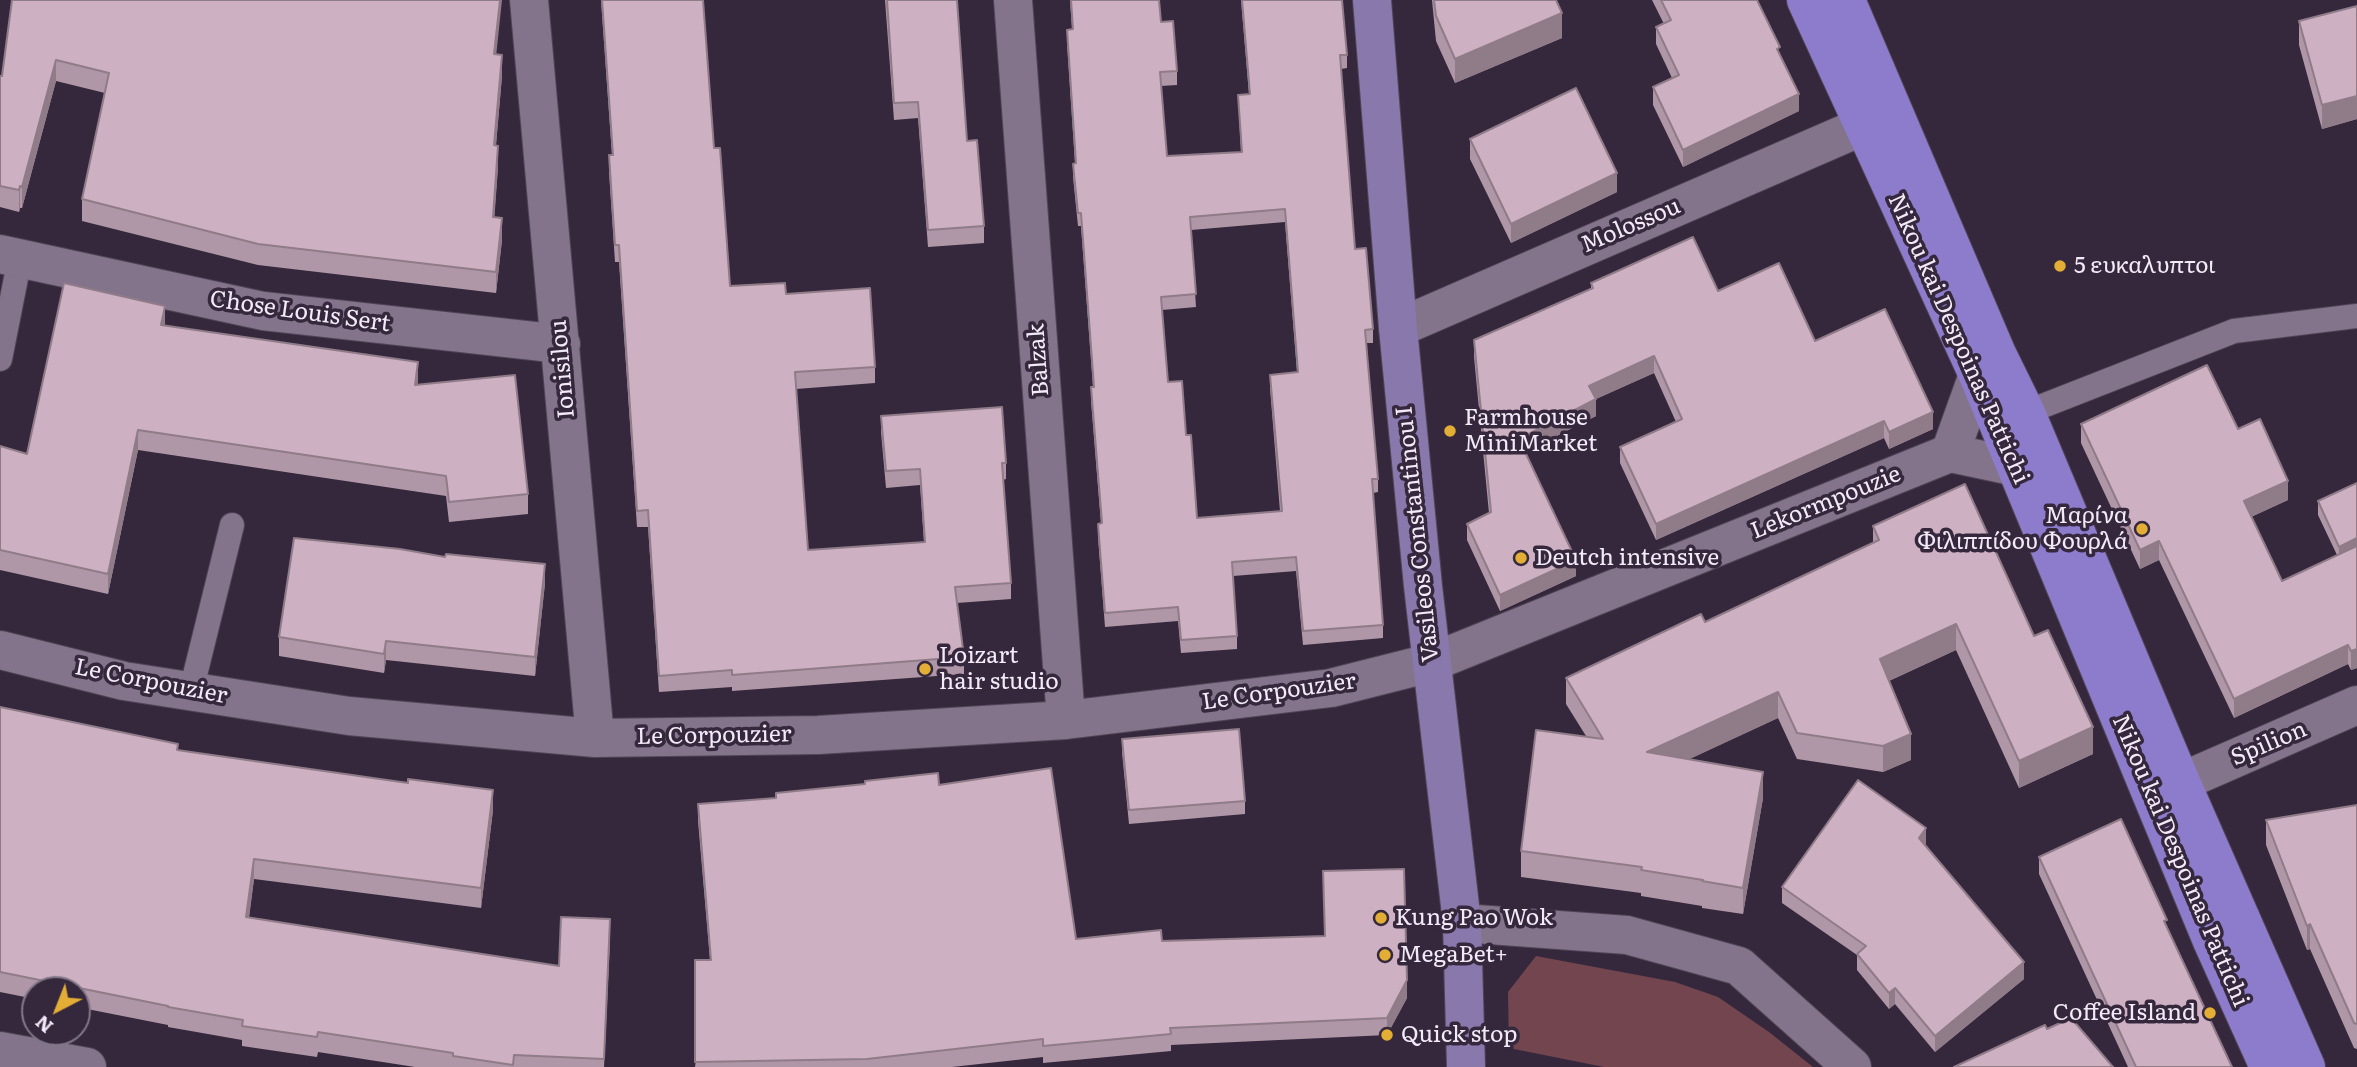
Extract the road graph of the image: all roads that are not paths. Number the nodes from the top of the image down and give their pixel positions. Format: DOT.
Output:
graph roads {
  1 [pos="529,0"];
  2 [pos="1013,0"];
  3 [pos="1372,0"];
  4 [pos="1806,0"];
  5 [pos="1846,0"];
  6 [pos="1863,126"];
  7 [pos="10,256"];
  8 [pos="2357,316"];
  9 [pos="1398,328"];
  10 [pos="561,344"];
  11 [pos="0,359"];
  12 [pos="1978,375"];
  13 [pos="2012,418"];
  14 [pos="1950,453"];
  15 [pos="2016,468"];
  16 [pos="2053,475"];
  17 [pos="232,525"];
  18 [pos="0,650"];
  19 [pos="1430,663"];
  20 [pos="191,691"];
  21 [pos="2357,705"];
  22 [pos="1066,720"];
  23 [pos="594,738"];
  24 [pos="2181,782"];
  25 [pos="1462,923"];
  26 [pos="0,1051"];
  27 [pos="87,1067"];
  28 [pos="1466,1067"];
  29 [pos="1852,1067"];
  30 [pos="2269,1067"];
  31 [pos="2306,1067"];
  1 -- 10 [label="street, Ionisilou"];
  2 -- 22 [label="street, Balzak"];
  3 -- 9 [label="main road, Vasileos Constantinou I"];
  4 -- 6 [label="main road, Nikou kai Despoinas Pattichi"];
  5 -- 13 [label="main road, Nikou kai Despoinas Pattichi"];
  6 -- 9 [label="street, Molossou"];
  6 -- 12 [label="main road, Nikou kai Despoinas Pattichi"];
  7 -- 10 [label="street, Chose Louis Sert"];
  7 -- 11 [label="lane"];
  8 -- 13 [label="lane"];
  9 -- 19 [label="main road, Vasileos Constantinou I"];
  10 -- 23 [label="street, Ionisilou"];
  12 -- 13 [label="main road, Nikou kai Despoinas Pattichi"];
  12 -- 14 [label="street"];
  13 -- 15 [label="main road, Nikou kai Despoinas Pattichi"];
  13 -- 16 [label="main road, Nikou kai Despoinas Pattichi"];
  14 -- 15 [label="street"];
  14 -- 19 [label="street, Lekormpouzie"];
  15 -- 16 [label="street"];
  15 -- 30 [label="main road, Nikou kai Despoinas Pattichi"];
  16 -- 24 [label="main road, Nikou kai Despoinas Pattichi"];
  17 -- 20 [label="lane"];
  18 -- 20 [label="street, Le Corpouzier"];
  19 -- 22 [label="street, Le Corpouzier"];
  19 -- 25 [label="main road, Vasileos Constantinou I"];
  20 -- 23 [label="street, Le Corpouzier"];
  21 -- 24 [label="street, Spilion"];
  22 -- 23 [label="street, Le Corpouzier"];
  24 -- 31 [label="main road, Nikou kai Despoinas Pattichi"];
  25 -- 28 [label="main road, Vasileos Constantinou I"];
  25 -- 29 [label="street"];
  26 -- 27 [label="street"];
}
